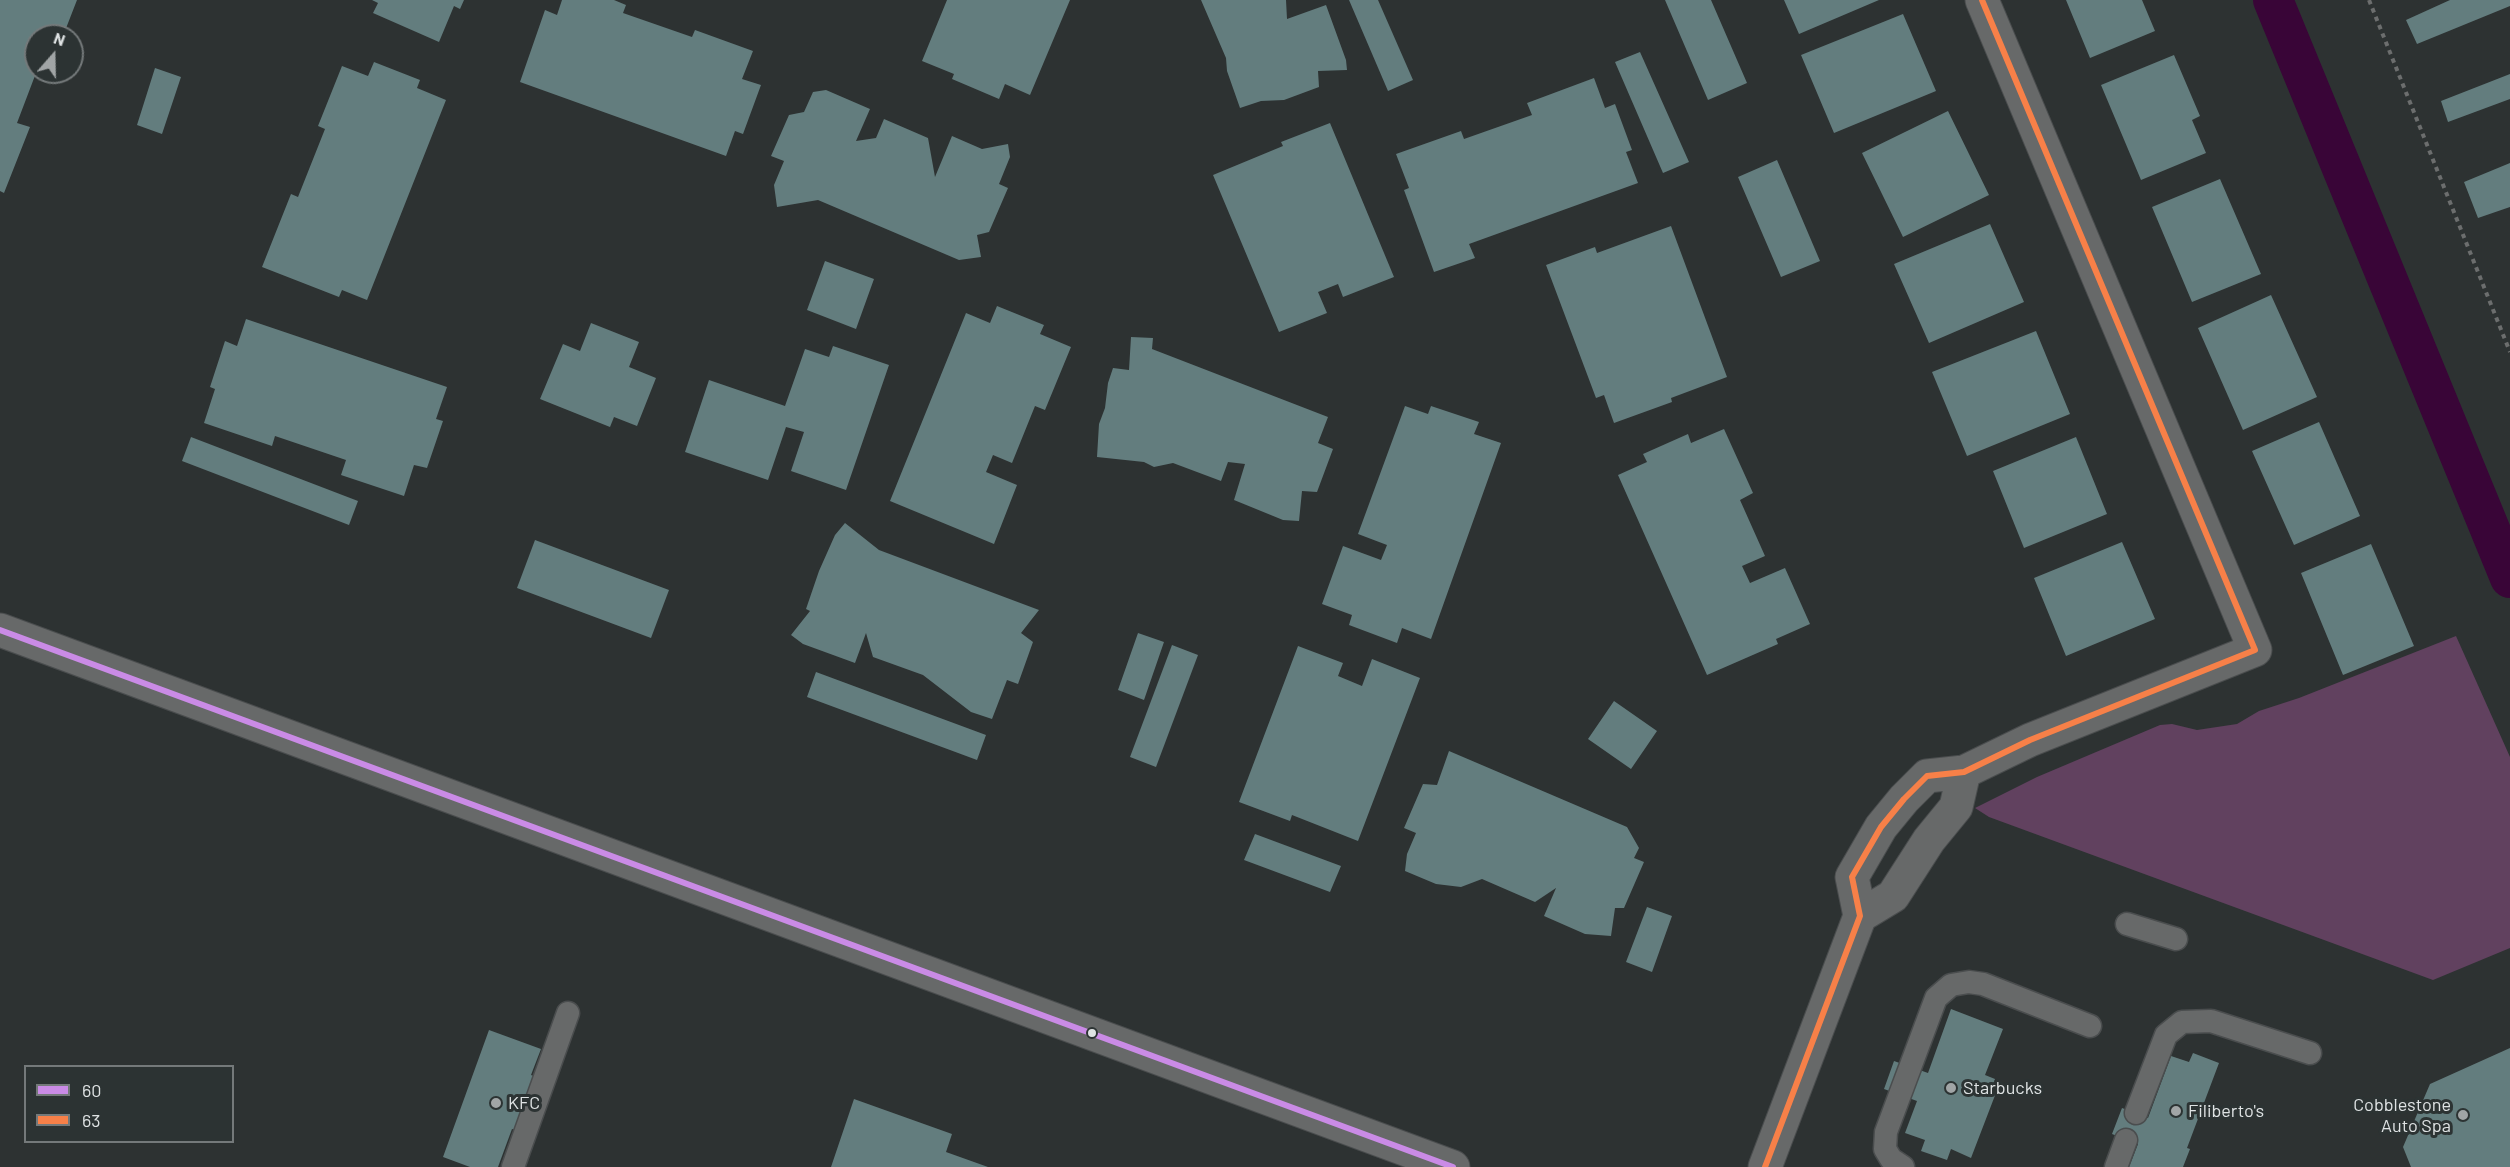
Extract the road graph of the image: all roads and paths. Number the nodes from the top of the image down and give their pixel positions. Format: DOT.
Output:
graph roads {
  1 [pos="1982,0"];
  2 [pos="2369,0"];
  3 [pos="2510,352"];
  4 [pos="0,630"];
  5 [pos="1964,772"];
  6 [pos="1860,916"];
  7 [pos="2127,924"];
  8 [pos="2176,939"];
  9 [pos="568,1013"];
  10 [pos="2090,1026"];
  11 [pos="2310,1053"];
  12 [pos="2136,1113"];
  13 [pos="2126,1140"];
  14 [pos="513,1167"];
  15 [pos="1453,1167"];
  16 [pos="1765,1167"];
  17 [pos="1903,1167"];
  18 [pos="2116,1167"];
  1 -- 5 [label="street"];
  2 -- 3 [label="path"];
  4 -- 15 [label="street"];
  5 -- 6 [label="street"];
  5 -- 6 [label="street"];
  6 -- 16 [label="street"];
  7 -- 8 [label="lane"];
  9 -- 14 [label="lane"];
  10 -- 17 [label="lane"];
  11 -- 12 [label="lane"];
  13 -- 18 [label="lane"];
}
